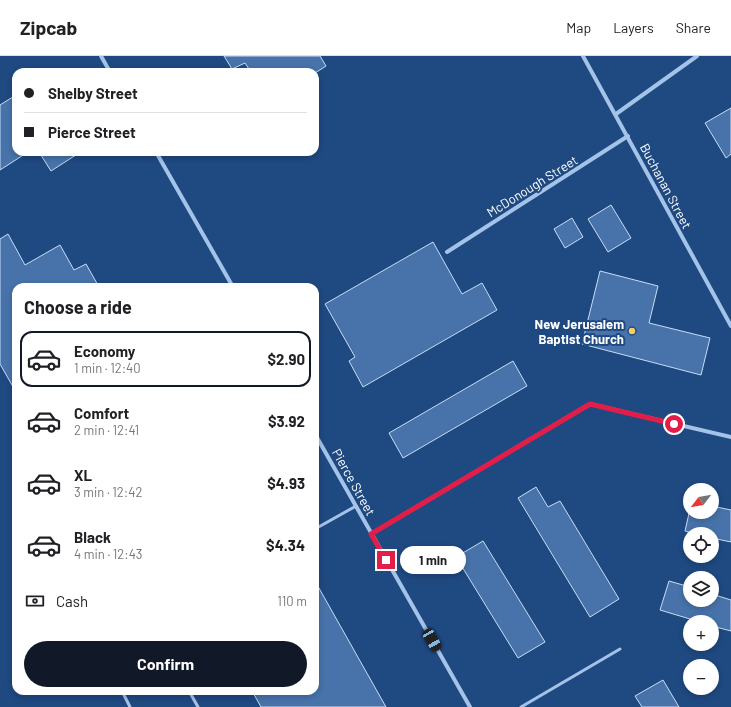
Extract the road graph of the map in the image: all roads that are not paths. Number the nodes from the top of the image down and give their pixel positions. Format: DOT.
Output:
graph roads {
  1 [pos="101,56"];
  2 [pos="583,56"];
  3 [pos="697,56"];
  4 [pos="108,68"];
  5 [pos="616,114"];
  6 [pos="628,136"];
  7 [pos="158,156"];
  8 [pos="447,252"];
  9 [pos="231,283"];
  10 [pos="731,326"];
  11 [pos="731,437"];
  12 [pos="319,441"];
  13 [pos="356,506"];
  14 [pos="319,527"];
  15 [pos="371,534"];
  16 [pos="620,648"];
  17 [pos="124,695"];
  18 [pos="191,695"];
  19 [pos="130,707"];
  20 [pos="198,707"];
  21 [pos="470,707"];
  22 [pos="521,707"];
  1 -- 4 [label="street"];
  2 -- 5 [label="street, Buchanan Street"];
  3 -- 5 [label="street"];
  5 -- 6 [label="street, Buchanan Street"];
  6 -- 8 [label="street, McDonough Street"];
  6 -- 10 [label="street, Buchanan Street"];
  7 -- 9 [label="street"];
  11 -- 15 [label="street"];
  12 -- 13 [label="street, Pierce Street"];
  13 -- 14 [label="lane"];
  13 -- 15 [label="street, Pierce Street"];
  15 -- 21 [label="street, Pierce Street"];
  16 -- 22 [label="lane"];
  17 -- 19 [label="lane"];
  18 -- 20 [label="lane"];
}
